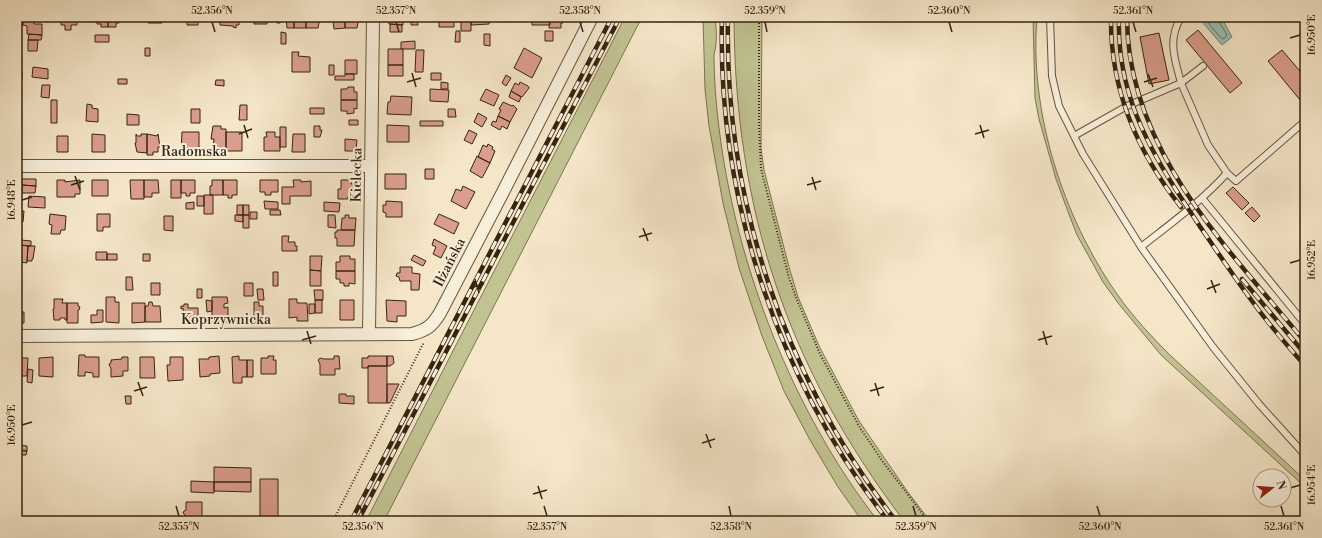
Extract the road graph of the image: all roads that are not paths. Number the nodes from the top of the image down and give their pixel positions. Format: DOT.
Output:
graph roads {
  1 [pos="373,17"];
  2 [pos="592,17"];
  3 [pos="1050,17"];
  4 [pos="1182,17"];
  5 [pos="1203,66"];
  6 [pos="1181,83"];
  7 [pos="1305,121"];
  8 [pos="1074,136"];
  9 [pos="17,166"];
  10 [pos="371,166"];
  11 [pos="1227,173"];
  12 [pos="1202,198"];
  13 [pos="1141,247"];
  14 [pos="433,324"];
  15 [pos="1305,324"];
  16 [pos="369,333"];
  17 [pos="17,336"];
  18 [pos="1305,455"];
  1 -- 10 [label="street, Kielecka"];
  2 -- 14 [label="street, Iłżańska"];
  3 -- 8 [label="lane"];
  4 -- 6 [label="lane"];
  5 -- 6 [label="lane"];
  6 -- 8 [label="lane"];
  6 -- 11 [label="lane"];
  7 -- 11 [label="lane"];
  8 -- 13 [label="lane"];
  9 -- 10 [label="street, Radomska"];
  10 -- 16 [label="street, Kielecka"];
  11 -- 12 [label="lane"];
  12 -- 13 [label="lane"];
  12 -- 15 [label="lane"];
  13 -- 18 [label="lane"];
  14 -- 16 [label="street, Koprzywnicka"];
  16 -- 17 [label="street, Koprzywnicka"];
}
